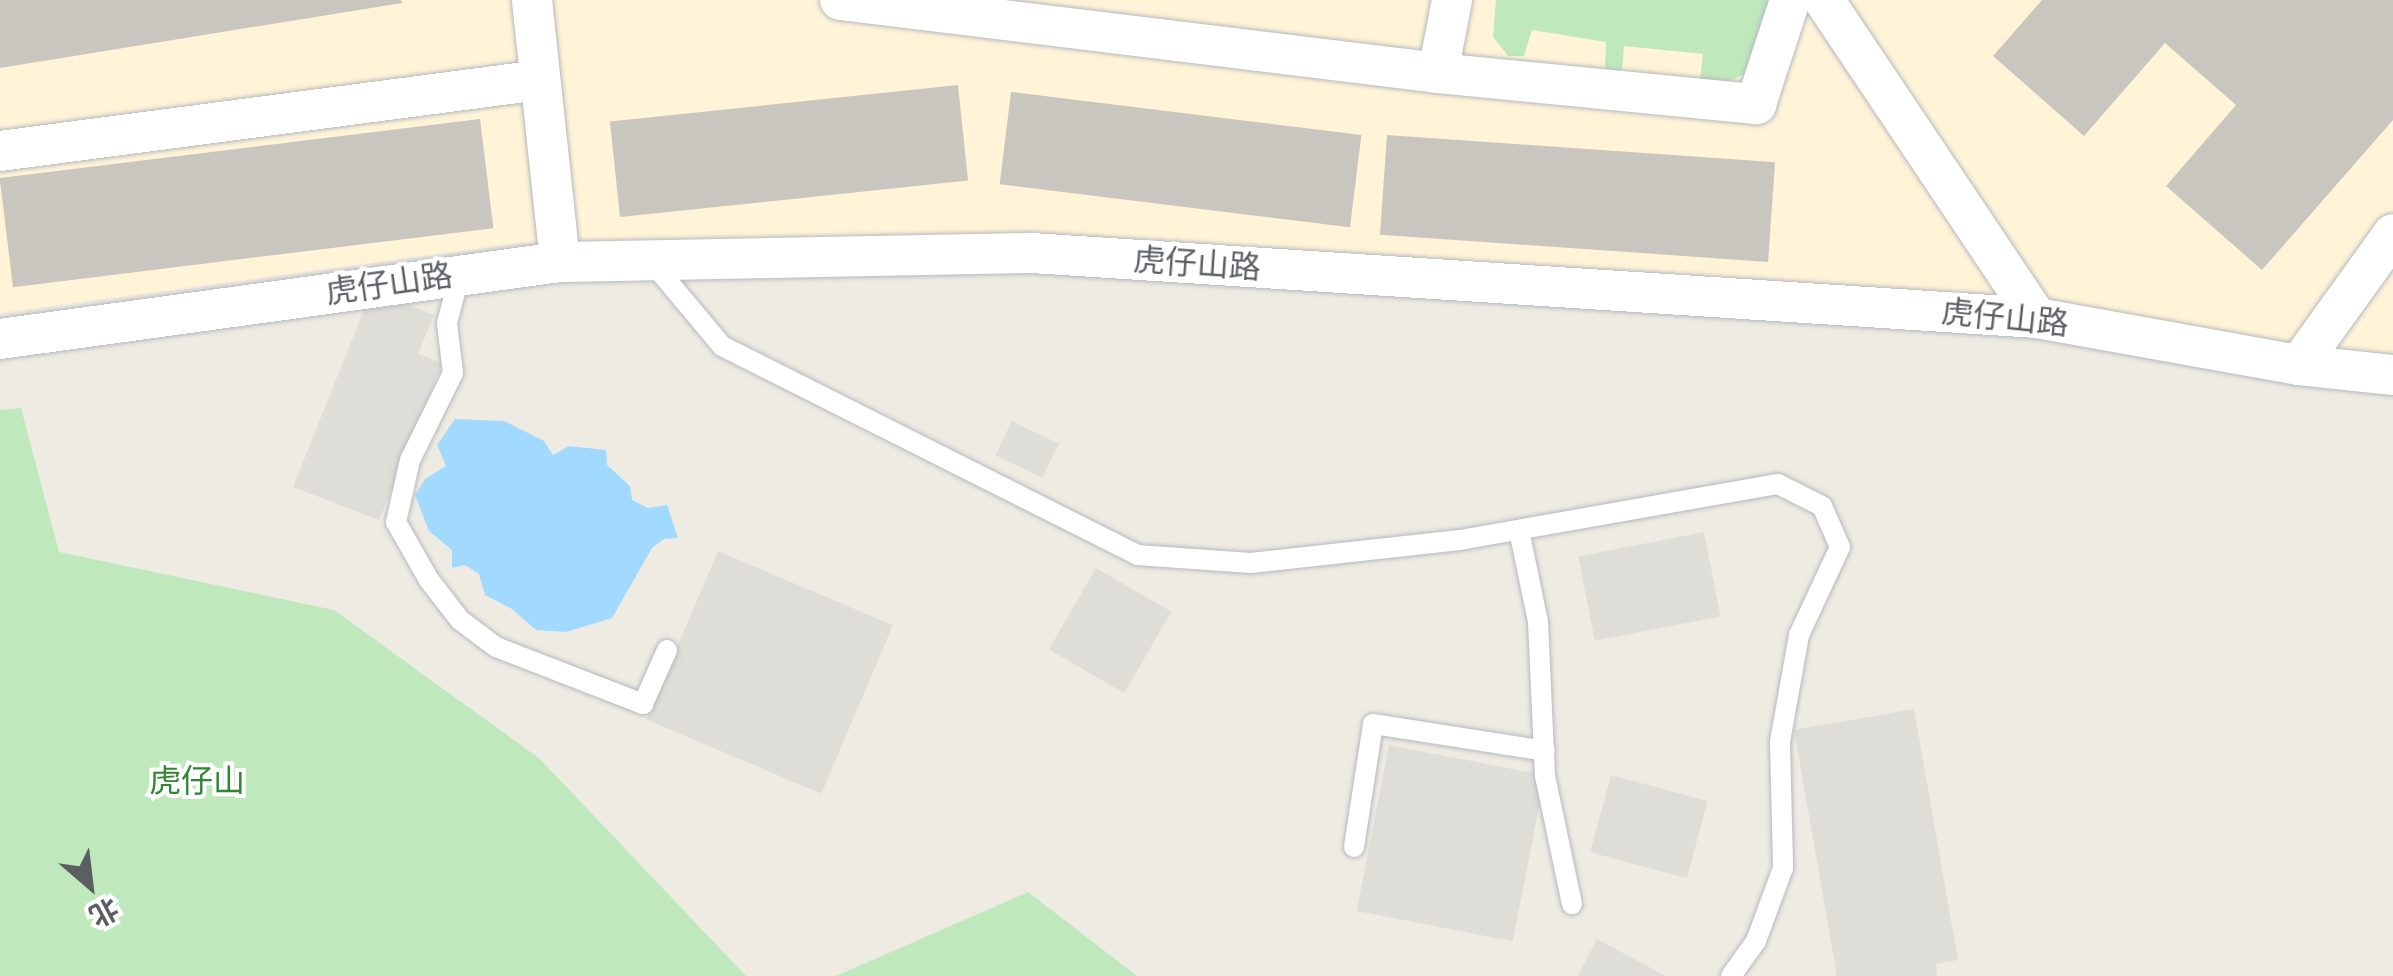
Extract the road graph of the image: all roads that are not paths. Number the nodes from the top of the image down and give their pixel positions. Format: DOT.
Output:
graph roads {
  1 [pos="532,0"];
  2 [pos="840,0"];
  3 [pos="1452,0"];
  4 [pos="1790,0"];
  5 [pos="1824,0"];
  6 [pos="1438,73"];
  7 [pos="540,80"];
  8 [pos="0,151"];
  9 [pos="2393,234"];
  10 [pos="650,261"];
  11 [pos="560,262"];
  12 [pos="460,274"];
  13 [pos="2037,318"];
  14 [pos="0,339"];
  15 [pos="2300,365"];
  16 [pos="2393,374"];
  17 [pos="1519,530"];
  18 [pos="668,650"];
  19 [pos="1545,751"];
  20 [pos="1354,847"];
  21 [pos="1572,904"];
  22 [pos="1731,976"];
  1 -- 7 [label="street"];
  2 -- 6 [label="street"];
  3 -- 6 [label="street"];
  4 -- 6 [label="street"];
  5 -- 13 [label="street"];
  7 -- 8 [label="street"];
  7 -- 11 [label="street"];
  9 -- 15 [label="street"];
  10 -- 11 [label="street, 虎仔山路"];
  10 -- 13 [label="street, 虎仔山路"];
  10 -- 17 [label="lane"];
  11 -- 12 [label="street, 虎仔山路"];
  12 -- 14 [label="street, 虎仔山路"];
  12 -- 18 [label="lane"];
  13 -- 15 [label="street, 虎仔山路"];
  15 -- 16 [label="street, 虎仔山路"];
  17 -- 19 [label="lane"];
  17 -- 22 [label="lane"];
  19 -- 20 [label="lane"];
  19 -- 21 [label="lane"];
}
